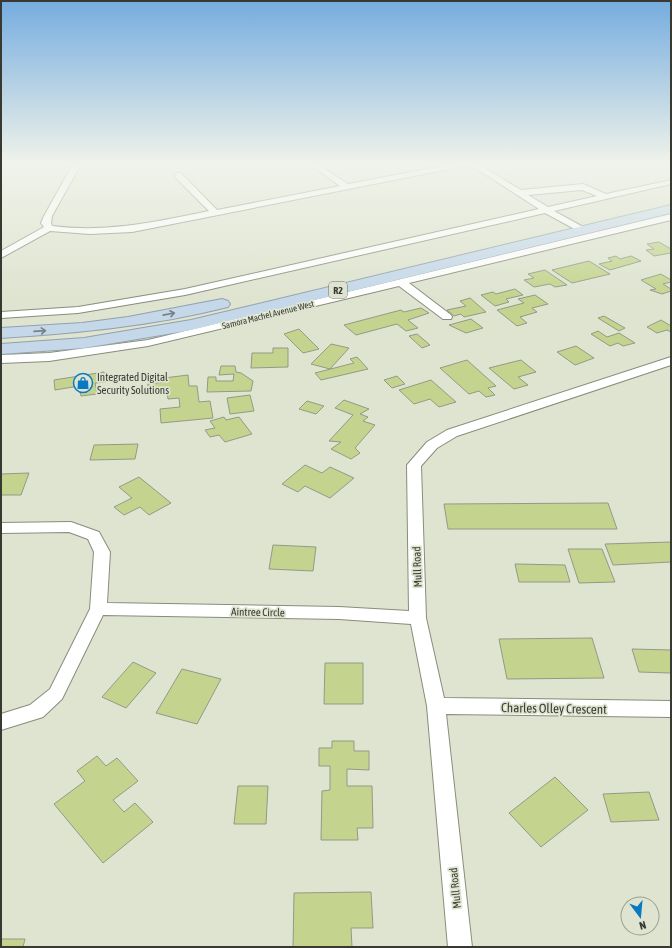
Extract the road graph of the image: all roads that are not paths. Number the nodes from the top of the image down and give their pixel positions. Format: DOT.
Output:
graph roads {
  1 [pos="52,208"];
  2 [pos="210,208"];
  3 [pos="234,208"];
  4 [pos="543,208"];
  5 [pos="554,208"];
  6 [pos="627,208"];
  7 [pos="671,209"];
  8 [pos="546,210"];
  9 [pos="214,212"];
  10 [pos="671,217"];
  11 [pos="569,222"];
  12 [pos="49,228"];
  13 [pos="582,230"];
  14 [pos="1,255"];
  15 [pos="402,283"];
  16 [pos="1,315"];
  17 [pos="447,318"];
  18 [pos="1,333"];
  19 [pos="1,349"];
  20 [pos="1,359"];
  21 [pos="671,361"];
  22 [pos="1,528"];
  23 [pos="98,609"];
  24 [pos="418,618"];
  25 [pos="436,706"];
  26 [pos="671,709"];
  27 [pos="1,722"];
  28 [pos="460,947"];
  1 -- 12 [label="street"];
  2 -- 9 [label="street"];
  3 -- 9 [label="street"];
  4 -- 8 [label="street"];
  5 -- 8 [label="street"];
  6 -- 11 [label="highway, Samora Machel Avenue West / R2"];
  7 -- 13 [label="highway, Samora Machel Avenue West / R2"];
  8 -- 11 [label="street"];
  8 -- 16 [label="street"];
  9 -- 12 [label="street"];
  10 -- 15 [label="street, Samora Machel Avenue West"];
  11 -- 13 [label="street"];
  18 -- 11 [label="highway, Samora Machel Avenue West / R2, one-way"];
  12 -- 14 [label="street"];
  13 -- 19 [label="highway, Samora Machel Avenue West / R2"];
  15 -- 17 [label="street"];
  15 -- 20 [label="street, Samora Machel Avenue West"];
  21 -- 24 [label="street, Mull Road"];
  22 -- 23 [label="street"];
  23 -- 24 [label="street, Aintree Circle"];
  23 -- 27 [label="street"];
  24 -- 25 [label="street, Mull Road"];
  25 -- 26 [label="street, Charles Olley Crescent"];
  25 -- 28 [label="street, Mull Road"];
}
